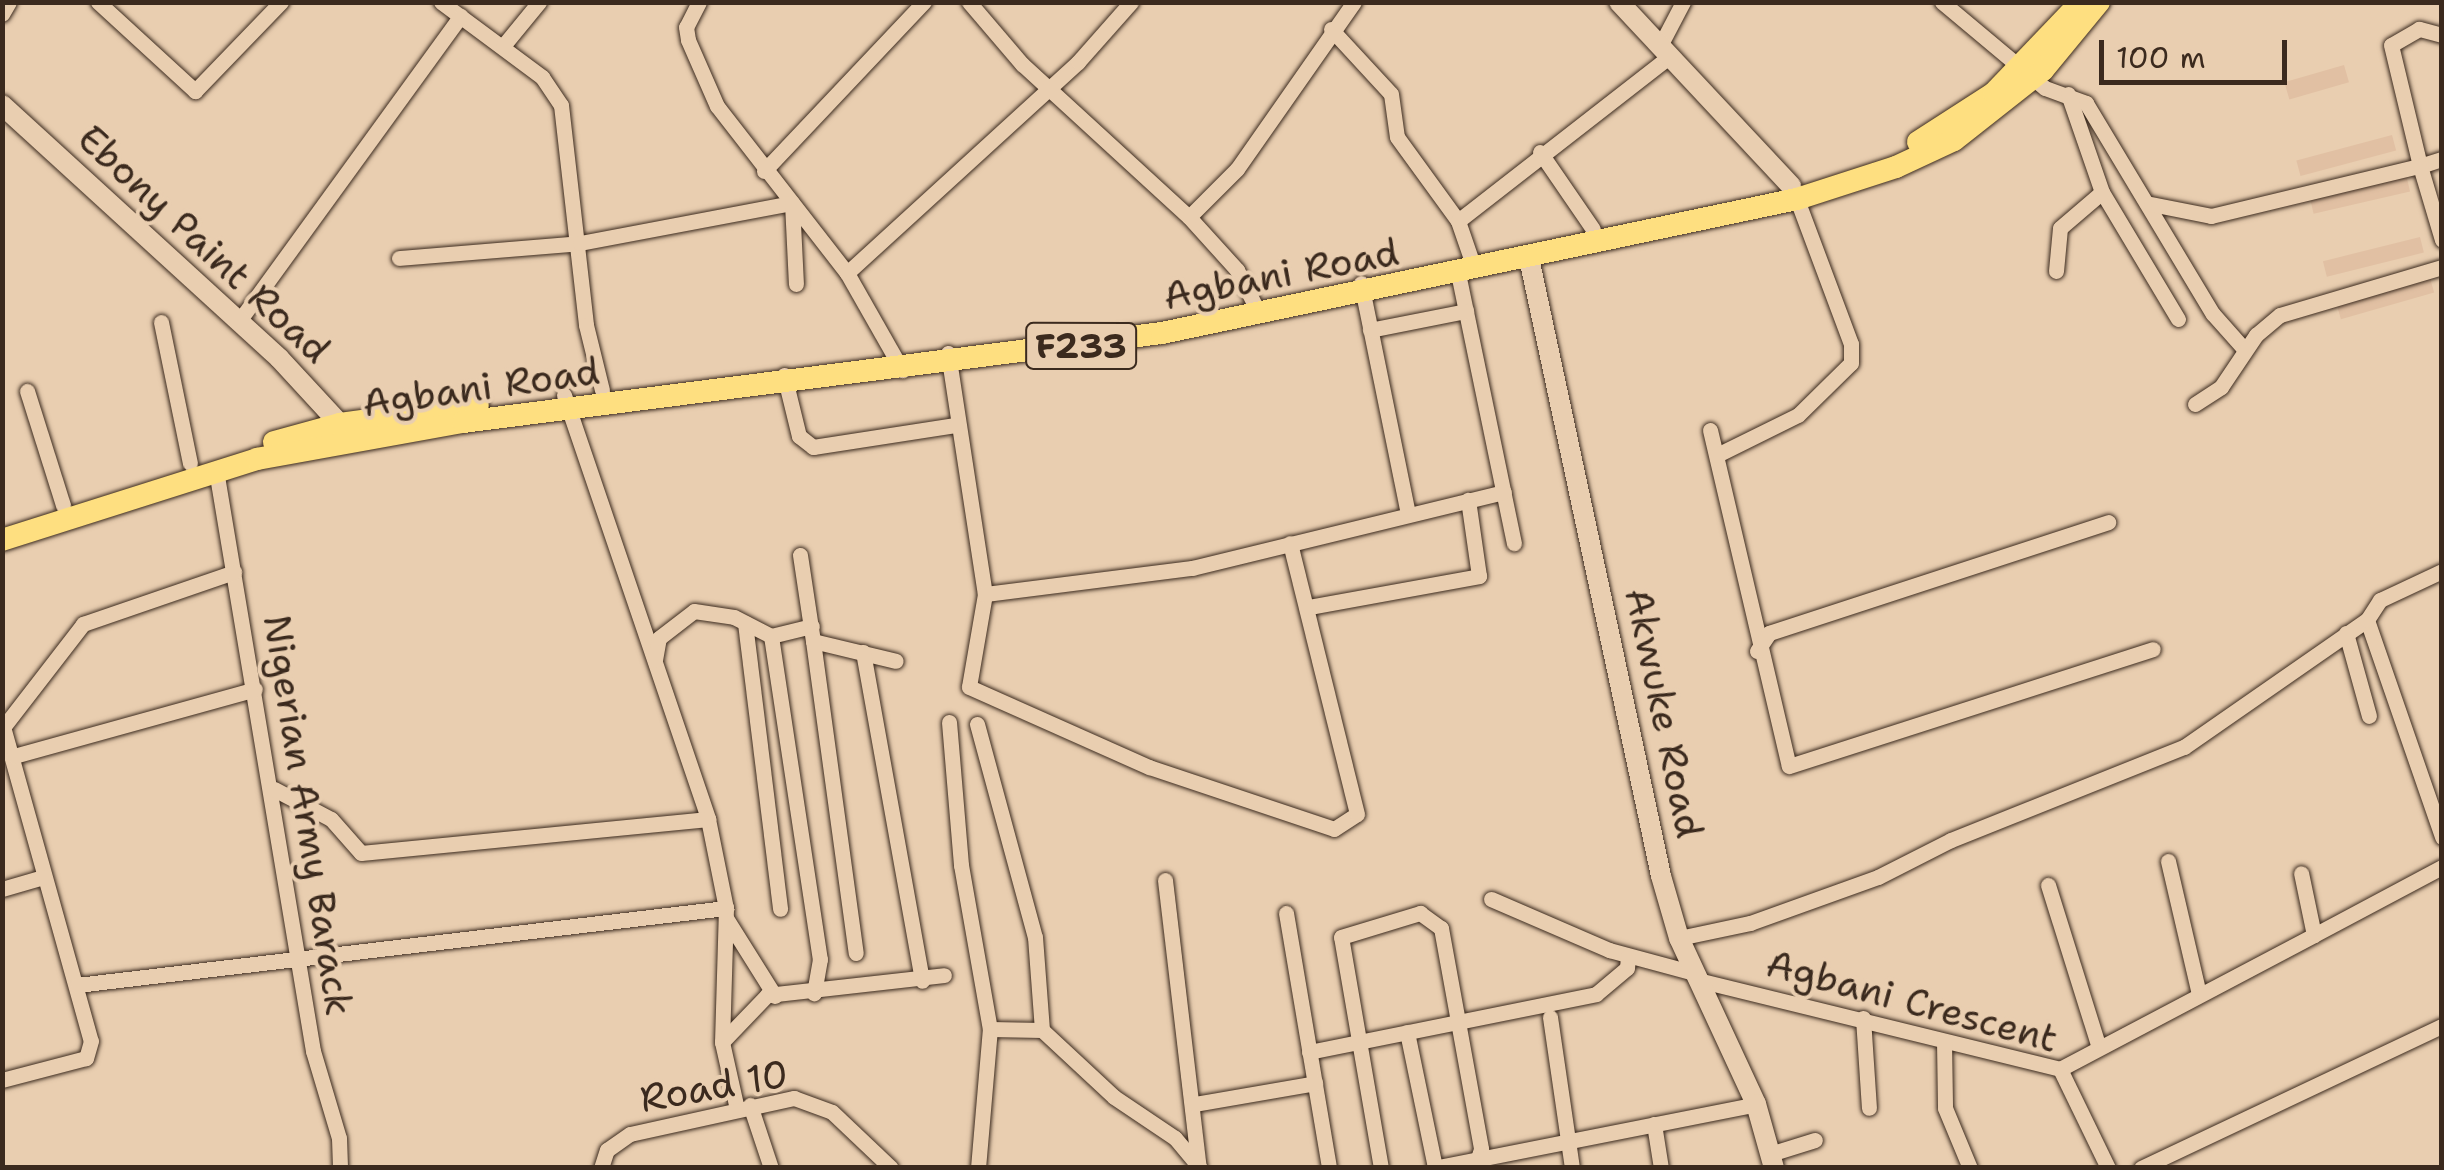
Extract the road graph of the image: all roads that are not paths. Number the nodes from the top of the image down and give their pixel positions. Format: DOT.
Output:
graph roads {
  1 [pos="9,2"];
  2 [pos="98,2"];
  3 [pos="281,2"];
  4 [pos="442,2"];
  5 [pos="539,2"];
  6 [pos="699,2"];
  7 [pos="924,2"];
  8 [pos="969,2"];
  9 [pos="1132,2"];
  10 [pos="1354,2"];
  11 [pos="1619,2"];
  12 [pos="1683,2"];
  13 [pos="1942,2"];
  14 [pos="2081,2"];
  15 [pos="2099,2"];
  16 [pos="2,14"];
  17 [pos="461,16"];
  18 [pos="1331,29"];
  19 [pos="2442,35"];
  20 [pos="504,46"];
  21 [pos="1664,51"];
  22 [pos="2028,73"];
  23 [pos="1050,86"];
  24 [pos="2068,94"];
  25 [pos="2,104"];
  26 [pos="1540,152"];
  27 [pos="2442,160"];
  28 [pos="2420,166"];
  29 [pos="764,170"];
  30 [pos="1794,192"];
  31 [pos="2102,192"];
  32 [pos="792,203"];
  33 [pos="2151,204"];
  34 [pos="1189,217"];
  35 [pos="1458,220"];
  36 [pos="1594,230"];
  37 [pos="2442,240"];
  38 [pos="580,244"];
  39 [pos="1529,251"];
  40 [pos="399,258"];
  41 [pos="1464,266"];
  42 [pos="2442,267"];
  43 [pos="2056,271"];
  44 [pos="847,273"];
  45 [pos="796,284"];
  46 [pos="1362,288"];
  47 [pos="1256,305"];
  48 [pos="1466,311"];
  49 [pos="2178,319"];
  50 [pos="238,321"];
  51 [pos="162,322"];
  52 [pos="1370,330"];
  53 [pos="2245,350"];
  54 [pos="947,359"];
  55 [pos="900,365"];
  56 [pos="784,380"];
  57 [pos="602,390"];
  58 [pos="27,391"];
  59 [pos="564,402"];
  60 [pos="2194,404"];
  61 [pos="955,425"];
  62 [pos="1710,430"];
  63 [pos="342,433"];
  64 [pos="1717,455"];
  65 [pos="190,462"];
  66 [pos="216,470"];
  67 [pos="1504,492"];
  68 [pos="1468,500"];
  69 [pos="63,505"];
  70 [pos="1408,514"];
  71 [pos="2108,522"];
  72 [pos="2,526"];
  73 [pos="2,540"];
  74 [pos="1290,543"];
  75 [pos="1514,543"];
  76 [pos="800,555"];
  77 [pos="2442,571"];
  78 [pos="234,572"];
  79 [pos="985,594"];
  80 [pos="1309,607"];
  81 [pos="2367,620"];
  82 [pos="745,624"];
  83 [pos="812,634"];
  84 [pos="2346,634"];
  85 [pos="771,636"];
  86 [pos="2154,650"];
  87 [pos="1757,651"];
  88 [pos="863,652"];
  89 [pos="655,660"];
  90 [pos="896,662"];
  91 [pos="255,689"];
  92 [pos="2369,716"];
  93 [pos="949,722"];
  94 [pos="4,724"];
  95 [pos="977,724"];
  96 [pos="14,756"];
  97 [pos="274,789"];
  98 [pos="708,819"];
  99 [pos="2442,838"];
  100 [pos="2168,862"];
  101 [pos="2442,867"];
  102 [pos="2300,873"];
  103 [pos="43,877"];
  104 [pos="1165,880"];
  105 [pos="2048,886"];
  106 [pos="2,889"];
  107 [pos="1491,899"];
  108 [pos="780,909"];
  109 [pos="726,913"];
  110 [pos="1286,913"];
  111 [pos="2314,936"];
  112 [pos="1679,938"];
  113 [pos="856,954"];
  114 [pos="300,956"];
  115 [pos="1628,956"];
  116 [pos="944,975"];
  117 [pos="1700,977"];
  118 [pos="922,981"];
  119 [pos="77,985"];
  120 [pos="814,993"];
  121 [pos="2199,994"];
  122 [pos="775,996"];
  123 [pos="1550,1017"];
  124 [pos="1863,1018"];
  125 [pos="1454,1019"];
  126 [pos="2442,1026"];
  127 [pos="990,1029"];
  128 [pos="1042,1030"];
  129 [pos="1406,1032"];
  130 [pos="1944,1041"];
  131 [pos="722,1042"];
  132 [pos="2098,1045"];
  133 [pos="1359,1046"];
  134 [pos="1310,1052"];
  135 [pos="2060,1070"];
  136 [pos="2,1080"];
  137 [pos="1315,1083"];
  138 [pos="1194,1104"];
  139 [pos="1756,1104"];
  140 [pos="743,1107"];
  141 [pos="1869,1108"];
  142 [pos="1654,1124"];
  143 [pos="1816,1140"];
  144 [pos="1568,1142"];
  145 [pos="1772,1161"];
  146 [pos="1475,1164"];
  147 [pos="1199,1167"];
  148 [pos="1434,1167"];
  149 [pos="340,1168"];
  150 [pos="601,1168"];
  151 [pos="771,1168"];
  152 [pos="891,1168"];
  153 [pos="978,1168"];
  154 [pos="1329,1168"];
  155 [pos="1382,1168"];
  156 [pos="1572,1168"];
  157 [pos="1661,1168"];
  158 [pos="1970,1168"];
  159 [pos="2108,1168"];
  160 [pos="2141,1168"];
  1 -- 16 [label="street"];
  2 -- 3 [label="street"];
  4 -- 17 [label="street"];
  5 -- 20 [label="street"];
  6 -- 29 [label="street"];
  7 -- 29 [label="street"];
  8 -- 23 [label="street"];
  9 -- 23 [label="street"];
  10 -- 18 [label="street"];
  11 -- 21 [label="main road"];
  12 -- 21 [label="street"];
  13 -- 22 [label="street"];
  14 -- 22 [label="main road, Agbani Road / F233"];
  15 -- 22 [label="main road, Agbani Road / F233"];
  17 -- 20 [label="street"];
  17 -- 50 [label="street"];
  18 -- 34 [label="street"];
  18 -- 35 [label="street"];
  19 -- 28 [label="street"];
  20 -- 38 [label="street"];
  21 -- 26 [label="street"];
  21 -- 30 [label="main road"];
  22 -- 24 [label="street"];
  22 -- 30 [label="main road, Agbani Road / F233"];
  23 -- 34 [label="street"];
  23 -- 44 [label="street"];
  24 -- 31 [label="street"];
  24 -- 33 [label="street"];
  25 -- 50 [label="main road, Ebony Paint Road"];
  26 -- 35 [label="street"];
  26 -- 36 [label="street"];
  27 -- 28 [label="street"];
  28 -- 33 [label="street"];
  28 -- 37 [label="street"];
  29 -- 32 [label="street"];
  30 -- 36 [label="main road, Agbani Road / F233"];
  30 -- 39 [label="main road, Agbani Road / F233"];
  30 -- 64 [label="street"];
  31 -- 43 [label="street"];
  31 -- 49 [label="street"];
  32 -- 38 [label="street"];
  32 -- 44 [label="street"];
  32 -- 45 [label="street"];
  33 -- 53 [label="street"];
  34 -- 47 [label="street"];
  35 -- 41 [label="street"];
  36 -- 39 [label="main road, Agbani Road / F233"];
  38 -- 40 [label="street"];
  38 -- 57 [label="street"];
  39 -- 41 [label="main road, Agbani Road / F233"];
  39 -- 112 [label="main road, Akwuke Road"];
  41 -- 46 [label="main road, Agbani Road / F233"];
  41 -- 48 [label="street"];
  42 -- 53 [label="street"];
  44 -- 55 [label="street"];
  46 -- 47 [label="main road, Agbani Road / F233"];
  46 -- 52 [label="street"];
  46 -- 54 [label="main road, Agbani Road / F233"];
  47 -- 54 [label="main road, Agbani Road / F233"];
  48 -- 52 [label="street"];
  48 -- 67 [label="street"];
  50 -- 63 [label="main road, Ebony Paint Road"];
  51 -- 65 [label="street"];
  52 -- 70 [label="street"];
  53 -- 60 [label="street"];
  54 -- 55 [label="main road, Agbani Road / F233"];
  54 -- 61 [label="street"];
  55 -- 56 [label="main road, Agbani Road / F233"];
  56 -- 57 [label="main road, Agbani Road / F233"];
  56 -- 59 [label="main road, Agbani Road / F233"];
  56 -- 61 [label="street"];
  57 -- 59 [label="main road, Agbani Road / F233"];
  58 -- 69 [label="street"];
  59 -- 63 [label="main road, Agbani Road / F233"];
  59 -- 89 [label="street"];
  61 -- 79 [label="street"];
  62 -- 64 [label="street"];
  63 -- 65 [label="main road, Agbani Road / F233"];
  63 -- 66 [label="main road, Agbani Road / F233"];
  64 -- 87 [label="street"];
  65 -- 69 [label="main road, Agbani Road / F233"];
  66 -- 73 [label="main road, Agbani Road / F233"];
  66 -- 78 [label="street, Nigerian Army Barack"];
  67 -- 68 [label="street"];
  67 -- 75 [label="street"];
  68 -- 70 [label="street"];
  68 -- 80 [label="street"];
  69 -- 72 [label="main road, Agbani Road / F233"];
  70 -- 74 [label="street"];
  71 -- 87 [label="street"];
  74 -- 79 [label="street"];
  74 -- 80 [label="street"];
  76 -- 83 [label="street"];
  77 -- 81 [label="street"];
  78 -- 91 [label="street, Nigerian Army Barack"];
  78 -- 94 [label="street"];
  79 -- 80 [label="street"];
  81 -- 84 [label="street"];
  81 -- 99 [label="street"];
  82 -- 85 [label="street"];
  82 -- 89 [label="street"];
  82 -- 108 [label="street"];
  83 -- 85 [label="street"];
  83 -- 88 [label="street"];
  83 -- 113 [label="street"];
  84 -- 92 [label="street"];
  84 -- 112 [label="street"];
  85 -- 120 [label="street"];
  86 -- 87 [label="street"];
  88 -- 90 [label="street"];
  88 -- 118 [label="street"];
  89 -- 98 [label="street"];
  91 -- 96 [label="street"];
  91 -- 97 [label="street, Nigerian Army Barack"];
  93 -- 127 [label="street"];
  94 -- 96 [label="street"];
  95 -- 128 [label="street"];
  96 -- 103 [label="street"];
  97 -- 98 [label="street"];
  97 -- 114 [label="street, Nigerian Army Barack"];
  98 -- 109 [label="street"];
  100 -- 121 [label="street"];
  101 -- 111 [label="street"];
  102 -- 111 [label="street"];
  103 -- 106 [label="street"];
  103 -- 119 [label="street"];
  104 -- 138 [label="street"];
  105 -- 132 [label="street"];
  107 -- 115 [label="street, Agbani Crescent"];
  109 -- 114 [label="street"];
  109 -- 122 [label="street"];
  109 -- 131 [label="street"];
  110 -- 134 [label="street"];
  111 -- 121 [label="street"];
  112 -- 117 [label="main road, Akwuke Road"];
  114 -- 119 [label="street"];
  114 -- 149 [label="street, Nigerian Army Barack"];
  115 -- 117 [label="street, Agbani Crescent"];
  115 -- 125 [label="street"];
  116 -- 118 [label="street"];
  117 -- 124 [label="street, Agbani Crescent"];
  117 -- 139 [label="main road, Akwuke Road"];
  118 -- 120 [label="street"];
  119 -- 136 [label="street"];
  120 -- 122 [label="street"];
  121 -- 132 [label="street"];
  122 -- 131 [label="street"];
  123 -- 144 [label="street"];
  124 -- 130 [label="street, Agbani Crescent"];
  124 -- 141 [label="street"];
  125 -- 129 [label="street"];
  125 -- 133 [label="street"];
  125 -- 146 [label="street"];
  126 -- 160 [label="street"];
  127 -- 128 [label="street"];
  127 -- 153 [label="street"];
  128 -- 147 [label="street"];
  129 -- 133 [label="street"];
  129 -- 148 [label="street"];
  130 -- 135 [label="street, Agbani Crescent"];
  130 -- 158 [label="street"];
  131 -- 140 [label="street"];
  132 -- 135 [label="street"];
  133 -- 134 [label="street"];
  133 -- 155 [label="street"];
  134 -- 137 [label="street"];
  135 -- 159 [label="street, Agbani Crescent"];
  137 -- 138 [label="street"];
  137 -- 154 [label="street"];
  138 -- 147 [label="street"];
  139 -- 142 [label="street"];
  139 -- 145 [label="main road, Akwuke Road"];
  140 -- 150 [label="street, Road 10"];
  140 -- 151 [label="street"];
  140 -- 152 [label="street, Road 10"];
  142 -- 144 [label="street"];
  142 -- 157 [label="street"];
  143 -- 145 [label="street"];
  144 -- 146 [label="street"];
  144 -- 156 [label="street"];
  146 -- 148 [label="street"];
}
